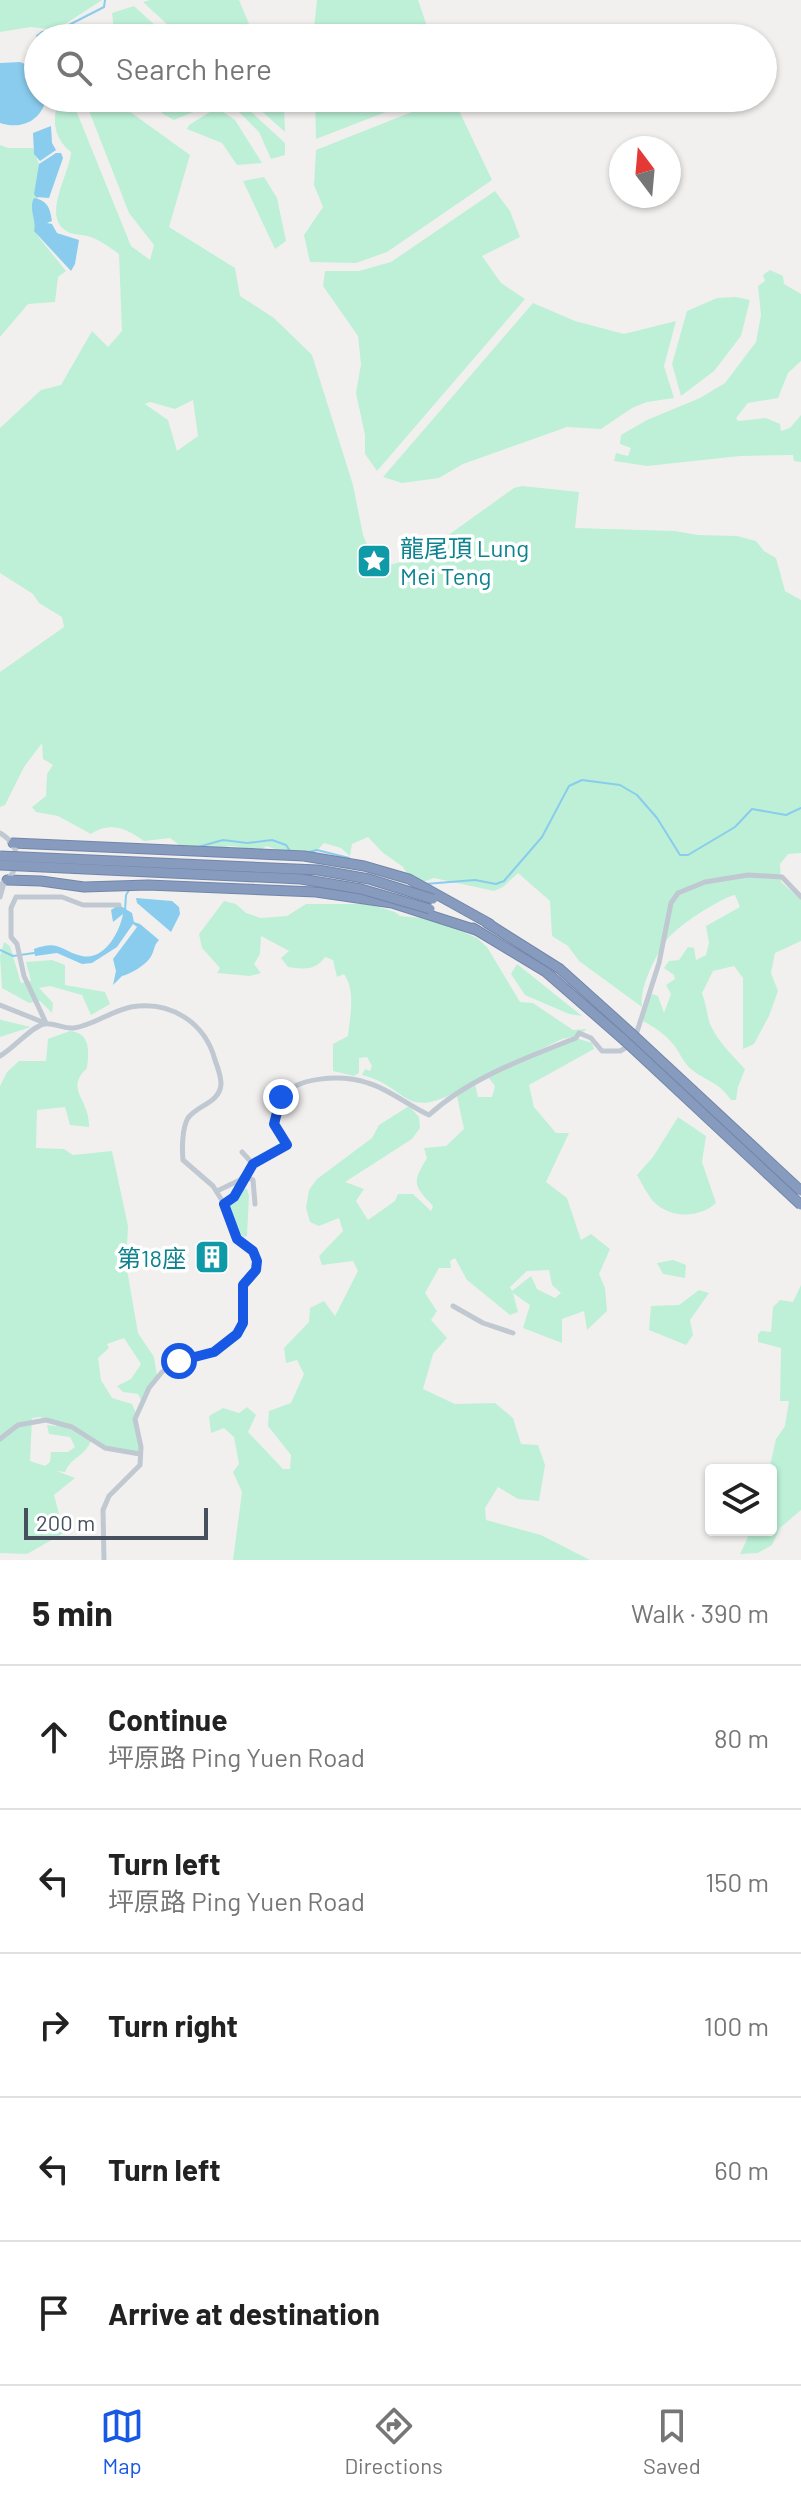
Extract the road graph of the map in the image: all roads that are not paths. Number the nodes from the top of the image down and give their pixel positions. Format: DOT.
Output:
graph roads {
  1 [pos="0,833"];
  2 [pos="13,843"];
  3 [pos="0,856"];
  4 [pos="0,865"];
  5 [pos="4,882"];
  6 [pos="434,895"];
  7 [pos="0,897"];
  8 [pos="801,897"];
  9 [pos="119,905"];
  10 [pos="429,912"];
  11 [pos="0,1005"];
  12 [pos="46,1023"];
  13 [pos="627,1036"];
  14 [pos="0,1056"];
  15 [pos="242,1152"];
  16 [pos="253,1164"];
  17 [pos="244,1176"];
  18 [pos="217,1191"];
  19 [pos="801,1191"];
  20 [pos="224,1204"];
  21 [pos="255,1204"];
  22 [pos="801,1205"];
  23 [pos="453,1306"];
  24 [pos="513,1333"];
  25 [pos="0,1439"];
  26 [pos="140,1454"];
  27 [pos="104,1560"];
  1 -- 2 [label="street"];
  2 -- 5 [label="street"];
  2 -- 6 [label="highway"];
  3 -- 6 [label="highway, bridge"];
  4 -- 10 [label="highway, bridge"];
  5 -- 7 [label="street"];
  5 -- 10 [label="highway, bridge"];
  6 -- 13 [label="highway"];
  8 -- 16 [label="street"];
  9 -- 12 [label="street"];
  10 -- 13 [label="highway"];
  11 -- 12 [label="street"];
  12 -- 14 [label="street"];
  12 -- 18 [label="street"];
  13 -- 19 [label="highway, bridge"];
  13 -- 22 [label="highway, bridge"];
  15 -- 16 [label="street"];
  16 -- 17 [label="street"];
  17 -- 18 [label="street"];
  17 -- 20 [label="street"];
  17 -- 21 [label="street"];
  18 -- 20 [label="street"];
  20 -- 26 [label="street"];
  23 -- 24 [label="street"];
  25 -- 26 [label="street"];
  26 -- 27 [label="street"];
}
